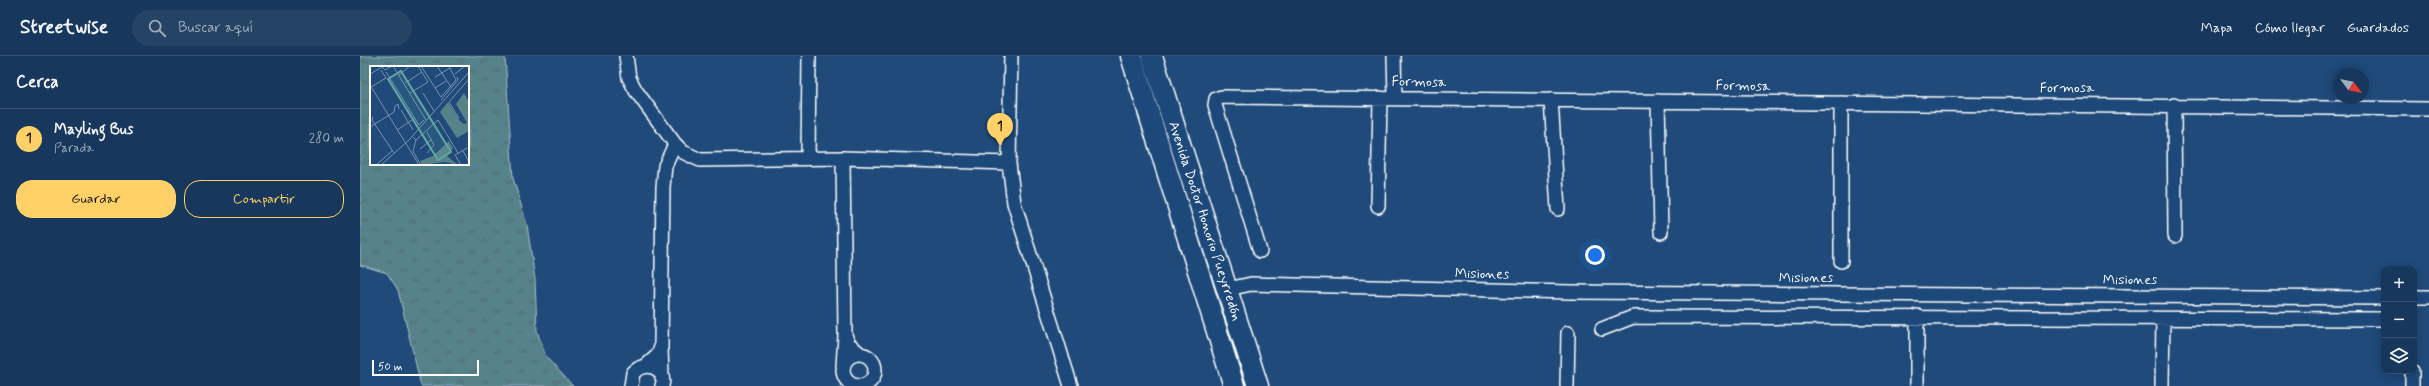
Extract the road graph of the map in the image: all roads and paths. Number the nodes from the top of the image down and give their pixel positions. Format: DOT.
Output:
graph roads {
  1 [pos="626,56"];
  2 [pos="809,56"];
  3 [pos="1011,56"];
  4 [pos="1131,56"];
  5 [pos="1152,56"];
  6 [pos="1394,56"];
  7 [pos="1380,98"];
  8 [pos="1395,98"];
  9 [pos="1551,100"];
  10 [pos="1658,101"];
  11 [pos="1841,103"];
  12 [pos="2174,105"];
  13 [pos="2429,109"];
  14 [pos="675,144"];
  15 [pos="808,158"];
  16 [pos="843,158"];
  17 [pos="1009,163"];
  18 [pos="1378,206"];
  19 [pos="1558,209"];
  20 [pos="1662,232"];
  21 [pos="2175,236"];
  22 [pos="1260,251"];
  23 [pos="1841,261"];
  24 [pos="1228,289"];
  25 [pos="2417,297"];
  26 [pos="2429,297"];
  27 [pos="2381,298"];
  28 [pos="1917,316"];
  29 [pos="2162,319"];
  30 [pos="2381,319"];
  31 [pos="1602,329"];
  32 [pos="1568,333"];
  33 [pos="845,335"];
  34 [pos="662,347"];
  35 [pos="859,353"];
  36 [pos="647,365"];
  37 [pos="843,366"];
  38 [pos="2412,374"];
  39 [pos="662,382"];
  40 [pos="631,386"];
  41 [pos="1071,386"];
  42 [pos="1234,386"];
  43 [pos="1258,386"];
  44 [pos="1567,386"];
  45 [pos="1917,386"];
  46 [pos="2162,386"];
  47 [pos="2412,386"];
  1 -- 14 [label="street"];
  2 -- 15 [label="street"];
  3 -- 17 [label="street"];
  4 -- 42 [label="main road, Avenida Doctor Honorio Pueyrredón"];
  5 -- 24 [label="main road, Avenida Doctor Honorio Pueyrredón"];
  6 -- 8 [label="street"];
  7 -- 8 [label="street, Formosa"];
  7 -- 18 [label="street"];
  7 -- 22 [label="street, Formosa"];
  8 -- 9 [label="street, Formosa"];
  9 -- 10 [label="street, Formosa"];
  9 -- 19 [label="street"];
  10 -- 11 [label="street, Formosa"];
  10 -- 20 [label="street"];
  11 -- 12 [label="street, Formosa"];
  11 -- 23 [label="street"];
  12 -- 13 [label="street, Formosa"];
  12 -- 21 [label="street"];
  14 -- 15 [label="street"];
  14 -- 34 [label="street"];
  15 -- 16 [label="street"];
  16 -- 17 [label="street"];
  16 -- 33 [label="street"];
  17 -- 41 [label="street"];
  24 -- 27 [label="street, Misiones"];
  24 -- 43 [label="main road, Avenida Doctor Honorio Pueyrredón"];
  25 -- 26 [label="street"];
  28 -- 29 [label="street"];
  28 -- 31 [label="street"];
  28 -- 45 [label="street"];
  29 -- 30 [label="street"];
  29 -- 46 [label="street"];
  32 -- 44 [label="street"];
  33 -- 35 [label="street"];
  33 -- 37 [label="street"];
  34 -- 36 [label="street"];
  34 -- 39 [label="street"];
  35 -- 37 [label="street"];
  35 -- 37 [label="street"];
  36 -- 39 [label="street"];
  36 -- 40 [label="street"];
  38 -- 47 [label="street"];
}
